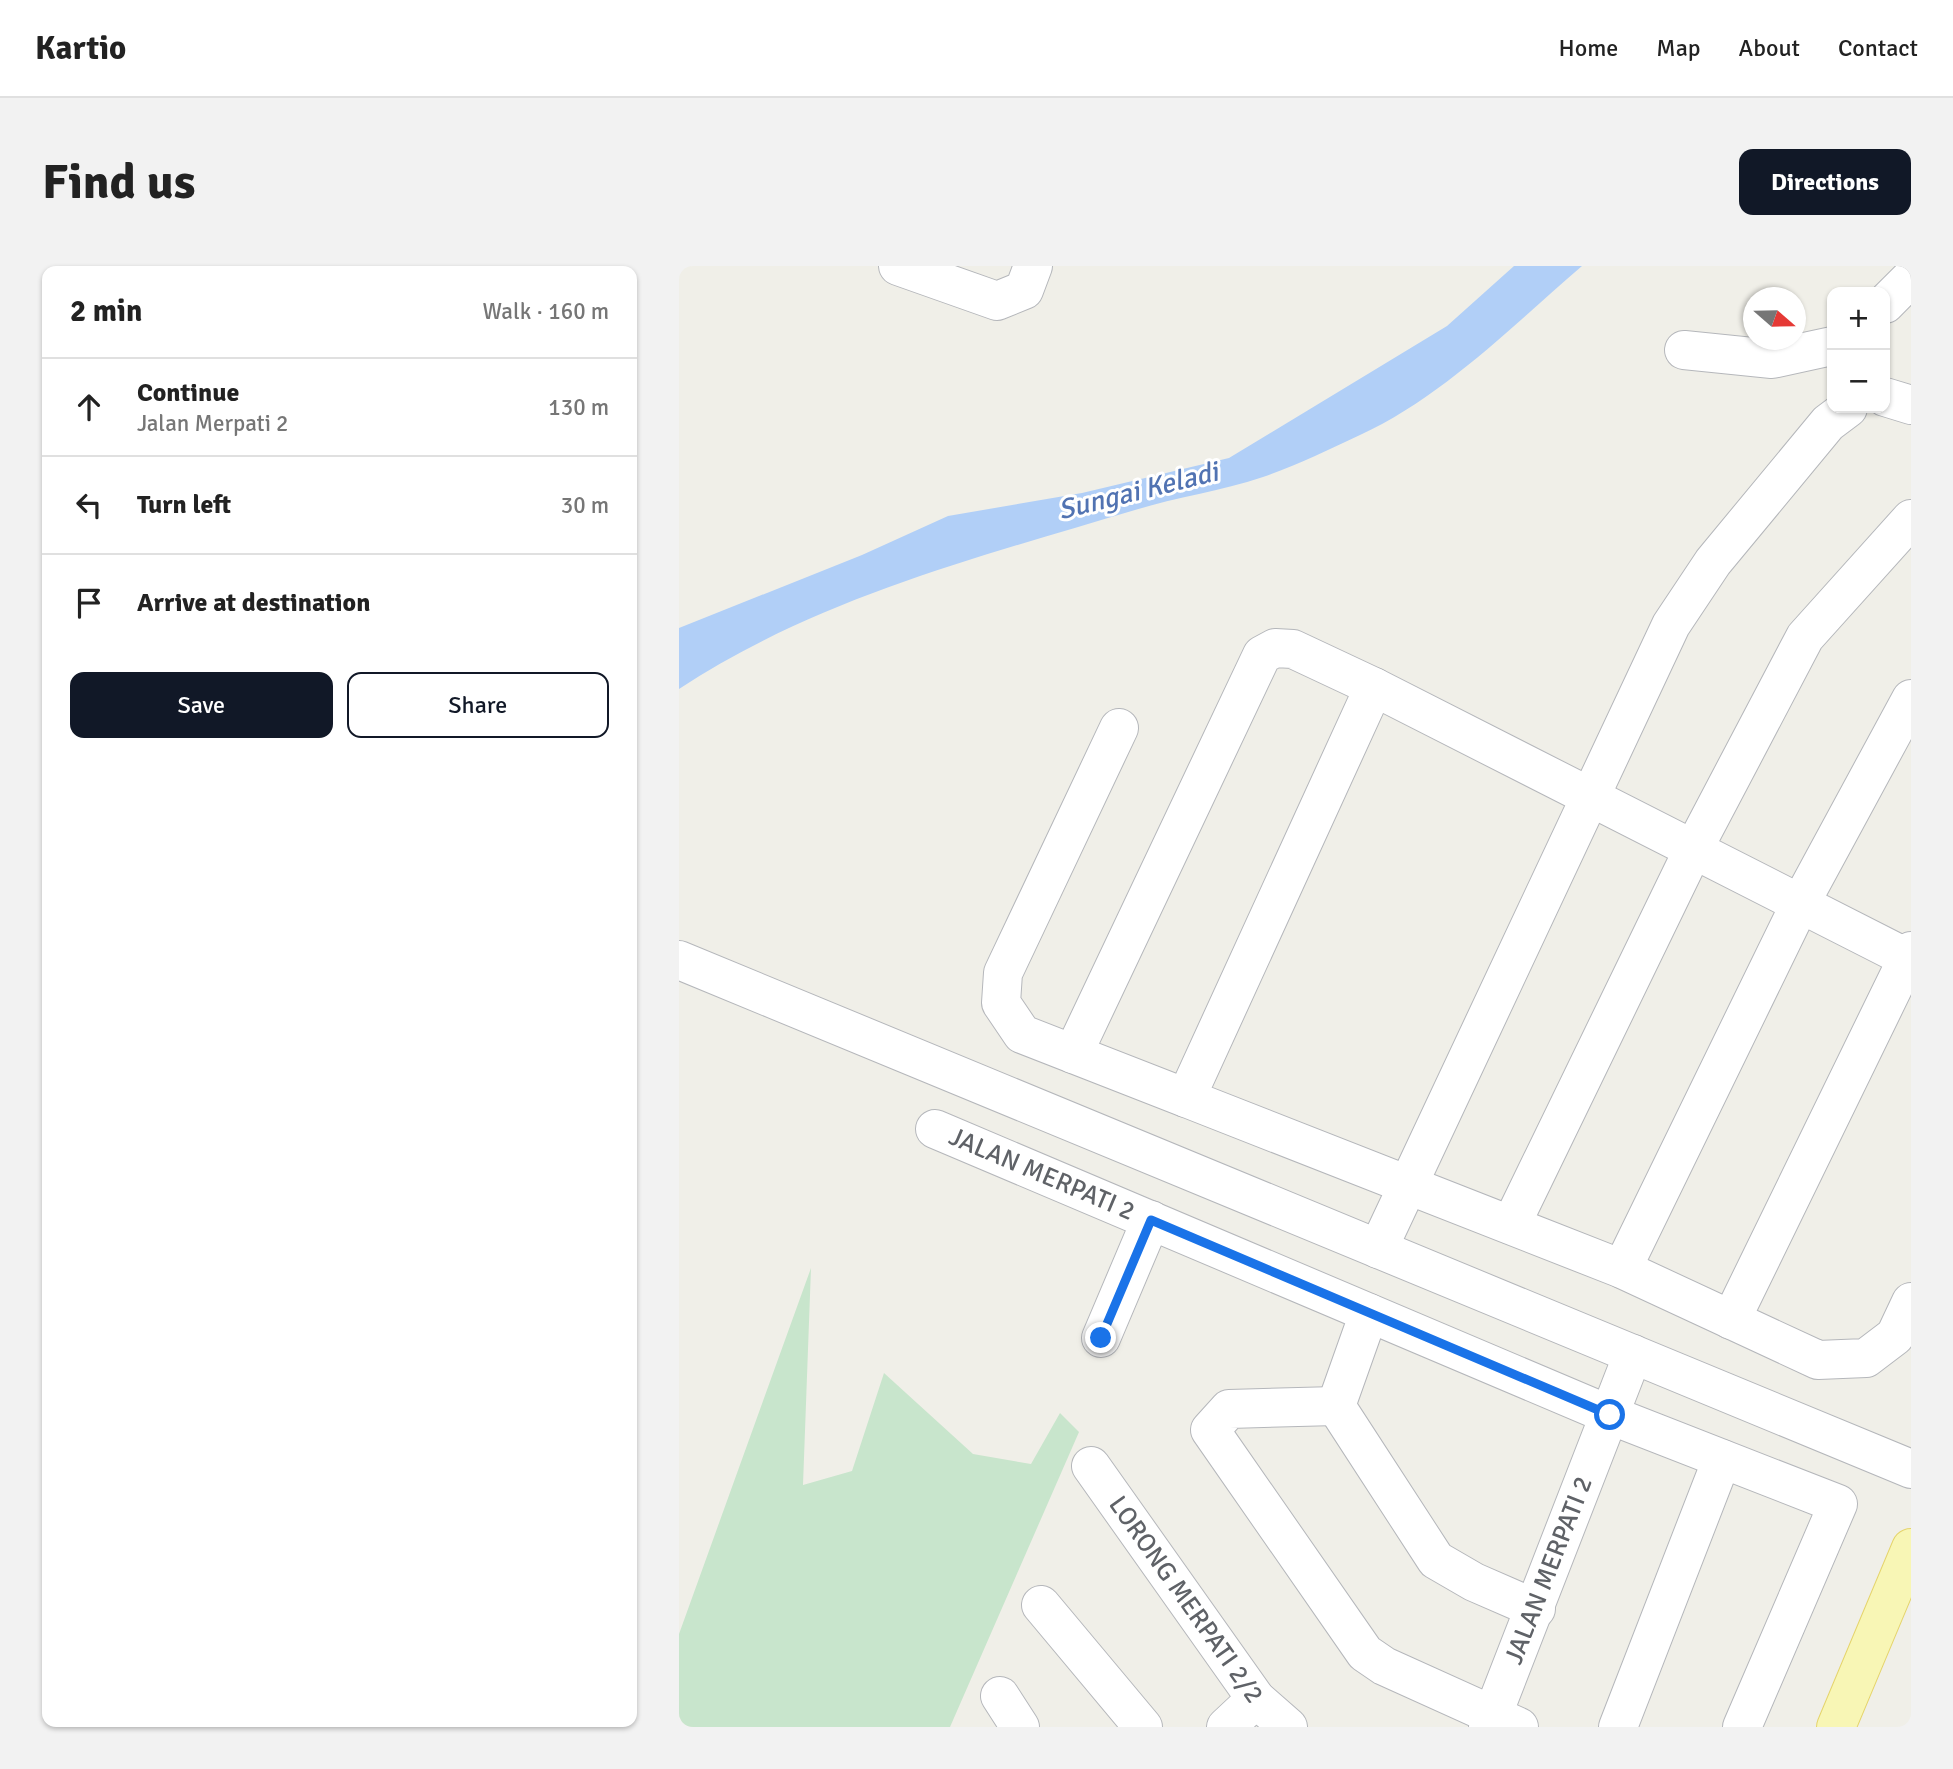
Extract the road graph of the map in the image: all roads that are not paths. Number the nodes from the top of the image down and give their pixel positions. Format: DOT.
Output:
graph roads {
  1 [pos="898,266"];
  2 [pos="1033,266"];
  3 [pos="1911,278"];
  4 [pos="1890,299"];
  5 [pos="1827,346"];
  6 [pos="1684,350"];
  7 [pos="1890,399"];
  8 [pos="1911,405"];
  9 [pos="1841,413"];
  10 [pos="1911,519"];
  11 [pos="1374,687"];
  12 [pos="1911,699"];
  13 [pos="1119,728"];
  14 [pos="1590,797"];
  15 [pos="1693,850"];
  16 [pos="1800,904"];
  17 [pos="1910,957"];
  18 [pos="679,960"];
  19 [pos="1073,1054"];
  20 [pos="1186,1098"];
  21 [pos="935,1129"];
  22 [pos="1408,1184"];
  23 [pos="1151,1220"];
  24 [pos="1511,1225"];
  25 [pos="1378,1249"];
  26 [pos="1622,1269"];
  27 [pos="1911,1302"];
  28 [pos="1369,1313"];
  29 [pos="1731,1320"];
  30 [pos="1101,1338"];
  31 [pos="1633,1354"];
  32 [pos="1336,1406"];
  33 [pos="1610,1415"];
  34 [pos="1722,1459"];
  35 [pos="1091,1466"];
  36 [pos="1911,1469"];
  37 [pos="1911,1548"];
  38 [pos="1041,1605"];
  39 [pos="1536,1609"];
  40 [pos="1000,1696"];
  41 [pos="1256,1699"];
  42 [pos="1501,1723"];
  43 [pos="1020,1727"];
  44 [pos="1143,1727"];
  45 [pos="1226,1727"];
  46 [pos="1288,1727"];
  47 [pos="1618,1727"];
  48 [pos="1742,1727"];
  49 [pos="1836,1727"];
  1 -- 2 [label="street"];
  3 -- 4 [label="street"];
  5 -- 6 [label="street"];
  7 -- 8 [label="street"];
  9 -- 14 [label="street"];
  10 -- 15 [label="street"];
  11 -- 14 [label="street"];
  11 -- 19 [label="street"];
  11 -- 20 [label="street"];
  12 -- 16 [label="street"];
  13 -- 19 [label="street"];
  14 -- 15 [label="street"];
  14 -- 22 [label="street"];
  15 -- 16 [label="street"];
  15 -- 24 [label="street"];
  16 -- 17 [label="street"];
  16 -- 26 [label="street"];
  17 -- 29 [label="street"];
  18 -- 25 [label="street"];
  19 -- 20 [label="street"];
  20 -- 22 [label="street"];
  21 -- 23 [label="street, JALAN MERPATI 2"];
  22 -- 24 [label="street"];
  22 -- 25 [label="street"];
  23 -- 28 [label="street, JALAN MERPATI 2"];
  23 -- 30 [label="street"];
  24 -- 26 [label="street"];
  25 -- 31 [label="street"];
  26 -- 29 [label="street"];
  27 -- 29 [label="street"];
  28 -- 32 [label="street"];
  28 -- 33 [label="street, JALAN MERPATI 2"];
  31 -- 33 [label="street, JALAN MERPATI 2"];
  31 -- 36 [label="street"];
  32 -- 39 [label="street"];
  32 -- 42 [label="street"];
  33 -- 34 [label="street, JALAN MERPATI 2"];
  33 -- 39 [label="street, JALAN MERPATI 2"];
  34 -- 47 [label="street"];
  34 -- 48 [label="street, JALAN MERPATI 2"];
  35 -- 41 [label="street, LORONG MERPATI 2/2"];
  37 -- 49 [label="main road"];
  38 -- 44 [label="street"];
  39 -- 42 [label="street, JALAN MERPATI 2"];
  40 -- 43 [label="street"];
  41 -- 45 [label="street"];
  41 -- 46 [label="street, LORONG MERPATI 2/2"];
}
